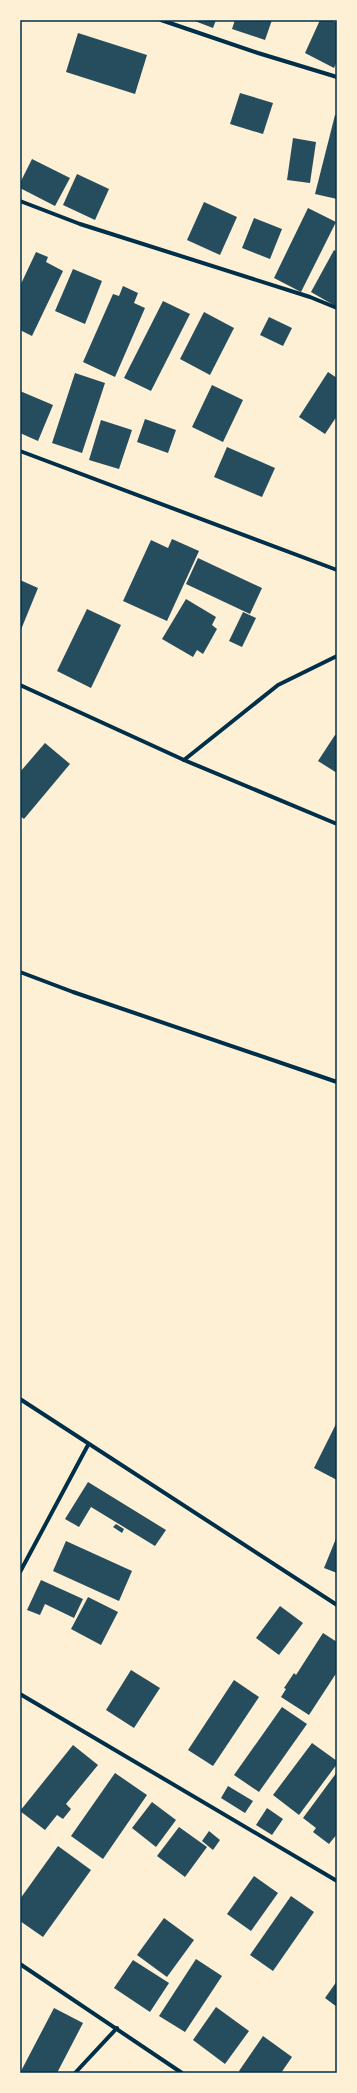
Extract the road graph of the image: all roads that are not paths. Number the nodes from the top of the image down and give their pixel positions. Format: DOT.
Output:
graph roads {
  1 [pos="161,20"];
  2 [pos="337,77"];
  3 [pos="20,202"];
  4 [pos="337,308"];
  5 [pos="20,451"];
  6 [pos="337,570"];
  7 [pos="337,656"];
  8 [pos="20,685"];
  9 [pos="184,760"];
  10 [pos="337,824"];
  11 [pos="20,972"];
  12 [pos="337,1082"];
  13 [pos="20,1399"];
  14 [pos="88,1445"];
  15 [pos="20,1572"];
  16 [pos="337,1605"];
  17 [pos="20,1694"];
  18 [pos="337,1881"];
  19 [pos="20,1964"];
  20 [pos="117,2028"];
  21 [pos="75,2073"];
  22 [pos="182,2073"];
  1 -- 2 [label="street"];
  3 -- 4 [label="street"];
  5 -- 6 [label="street"];
  7 -- 9 [label="street"];
  8 -- 9 [label="street"];
  9 -- 10 [label="street"];
  11 -- 12 [label="street"];
  13 -- 14 [label="street"];
  14 -- 15 [label="street"];
  14 -- 16 [label="street"];
  17 -- 18 [label="street"];
  19 -- 20 [label="street"];
  20 -- 21 [label="street"];
  20 -- 22 [label="street"];
}
